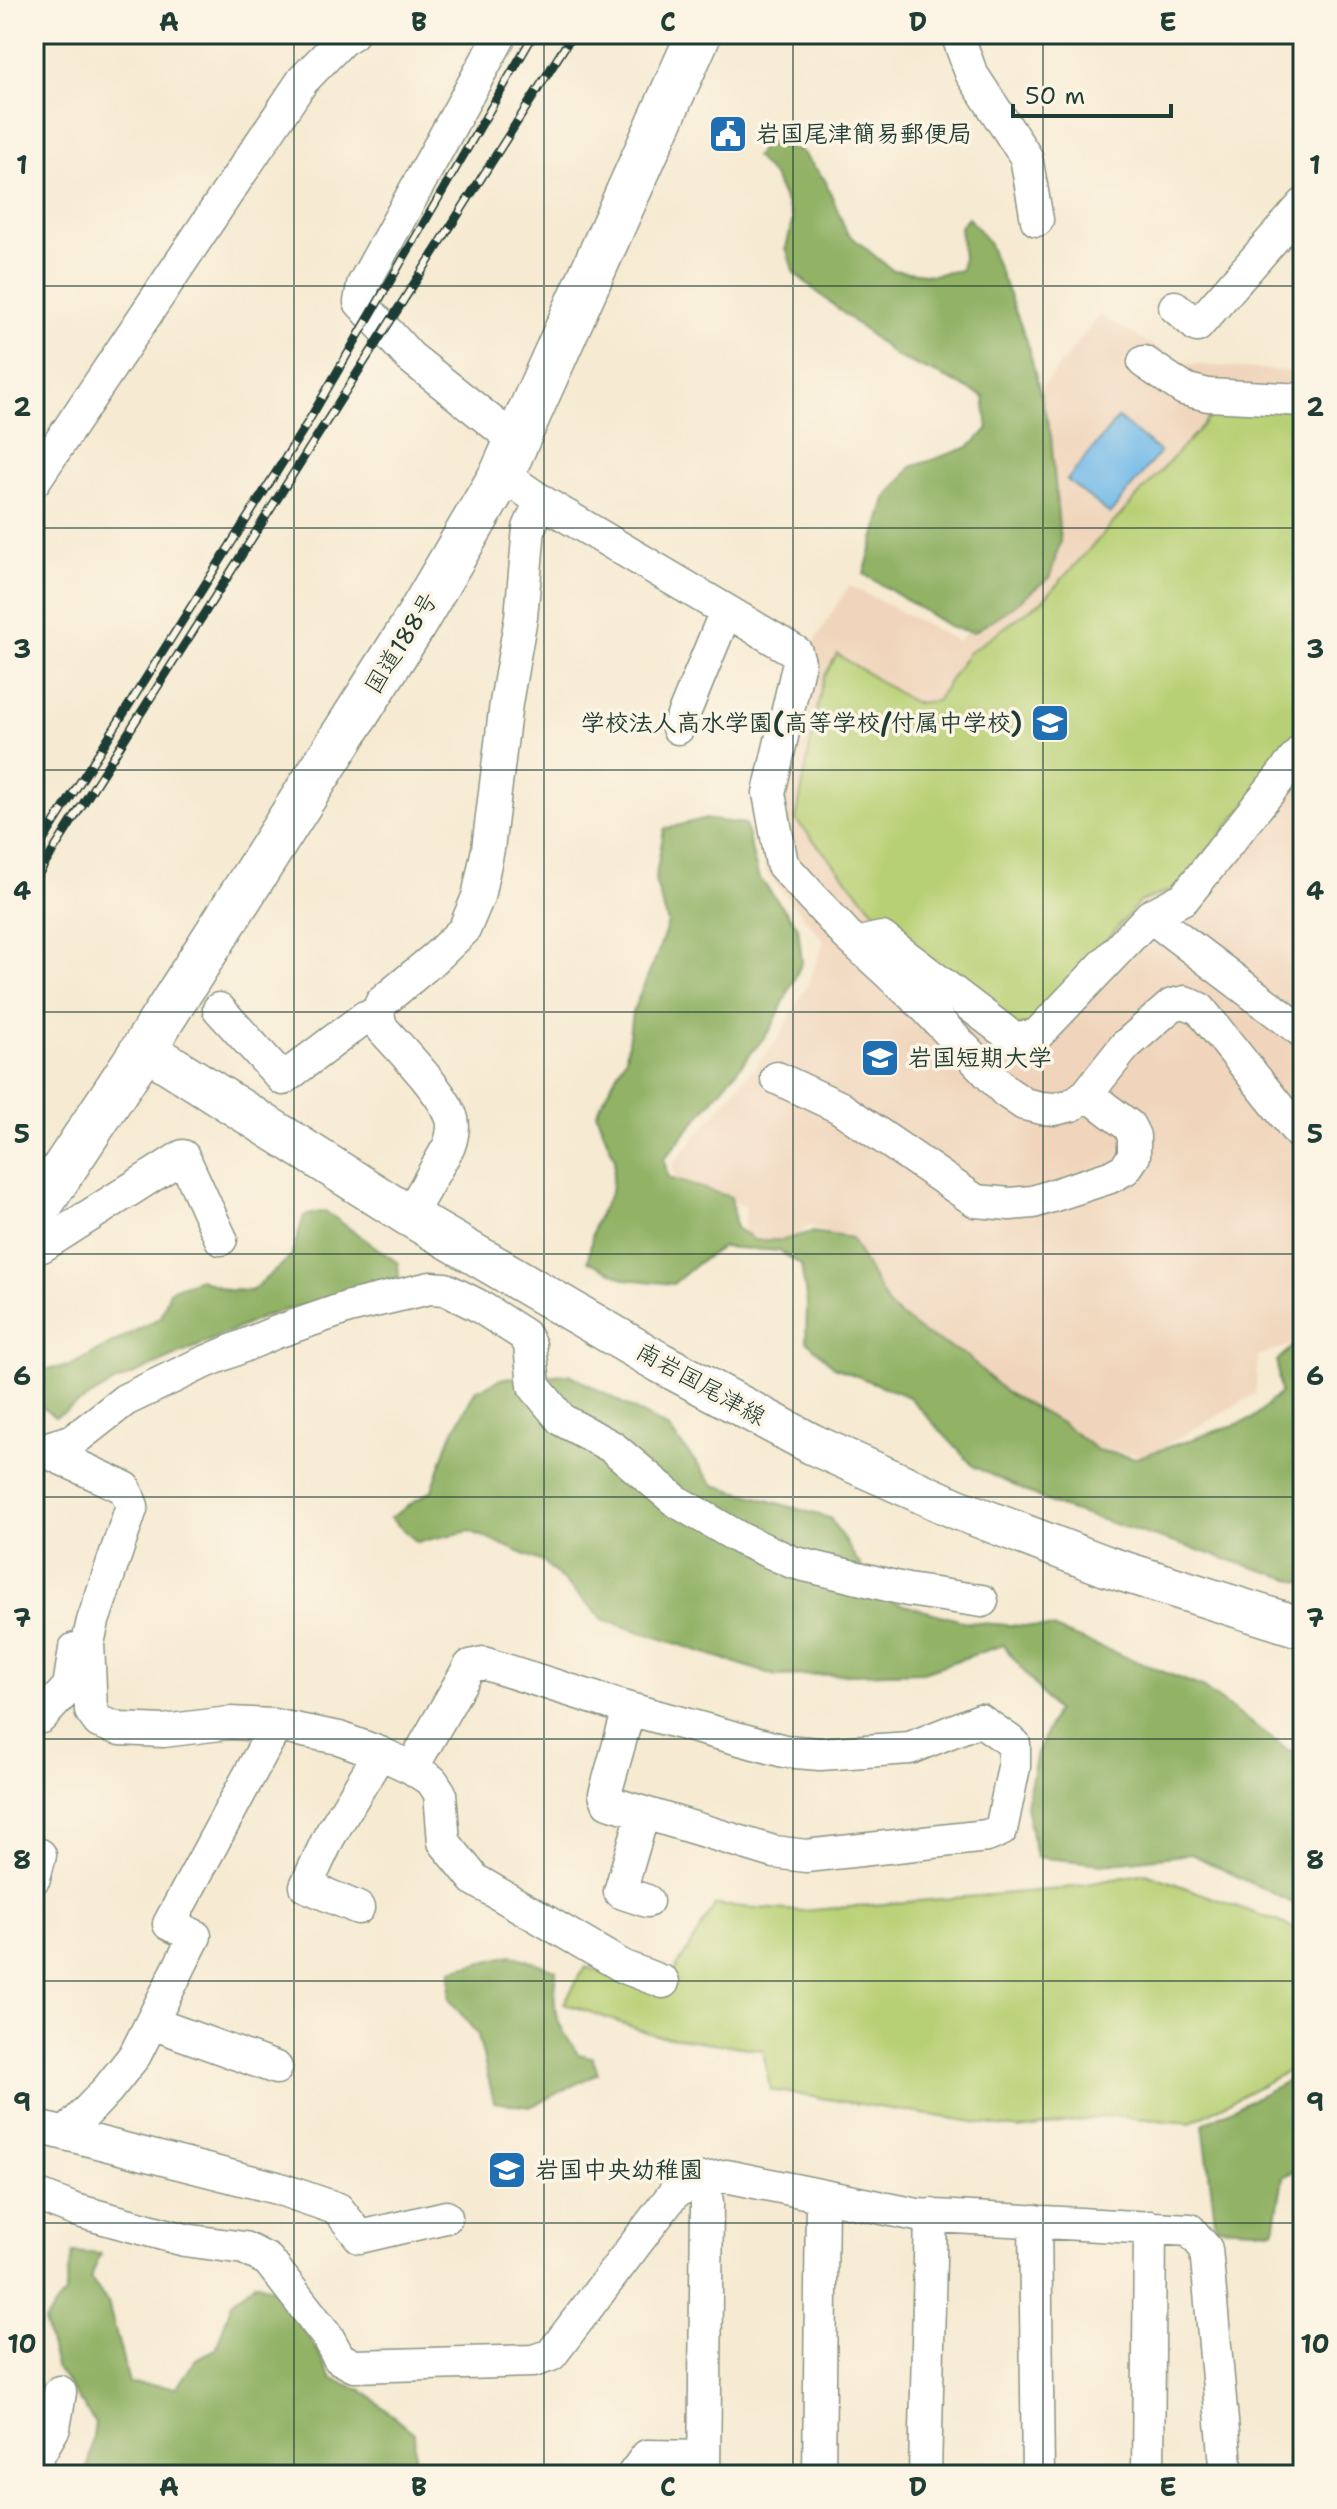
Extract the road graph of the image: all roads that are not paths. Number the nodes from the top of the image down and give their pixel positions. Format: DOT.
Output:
graph roads {
  1 [pos="352,34"];
  2 [pos="501,34"];
  3 [pos="699,34"];
  4 [pos="957,34"];
  5 [pos="1303,205"];
  6 [pos="1037,220"];
  7 [pos="1175,307"];
  8 [pos="1144,362"];
  9 [pos="1303,400"];
  10 [pos="509,458"];
  11 [pos="34,481"];
  12 [pos="541,501"];
  13 [pos="726,611"];
  14 [pos="678,728"];
  15 [pos="1303,749"];
  16 [pos="1150,916"];
  17 [pos="861,948"];
  18 [pos="219,1009"];
  19 [pos="378,1014"];
  20 [pos="1303,1032"];
  21 [pos="144,1048"];
  22 [pos="777,1078"];
  23 [pos="1087,1094"];
  24 [pos="1303,1138"];
  25 [pos="34,1214"];
  26 [pos="409,1216"];
  27 [pos="221,1239"];
  28 [pos="34,1244"];
  29 [pos="38,1448"];
  30 [pos="982,1601"];
  31 [pos="93,1621"];
  32 [pos="1303,1628"];
  33 [pos="629,1709"];
  34 [pos="41,1717"];
  35 [pos="273,1725"];
  36 [pos="380,1753"];
  37 [pos="412,1768"];
  38 [pos="643,1814"];
  39 [pos="647,1901"];
  40 [pos="358,1908"];
  41 [pos="663,1982"];
  42 [pos="152,2023"];
  43 [pos="276,2068"];
  44 [pos="34,2126"];
  45 [pos="66,2134"];
  46 [pos="703,2179"];
  47 [pos="34,2194"];
  48 [pos="822,2196"];
  49 [pos="931,2215"];
  50 [pos="446,2217"];
  51 [pos="1035,2221"];
  52 [pos="1150,2227"];
  53 [pos="60,2392"];
  54 [pos="34,2462"];
  55 [pos="704,2466"];
  56 [pos="633,2475"];
  57 [pos="819,2475"];
  58 [pos="925,2475"];
  59 [pos="1038,2475"];
  60 [pos="1148,2475"];
  61 [pos="1227,2475"];
  1 -- 11 [label="street"];
  2 -- 10 [label="street"];
  3 -- 10 [label="highway, 国道188号"];
  4 -- 6 [label="street"];
  5 -- 7 [label="street"];
  8 -- 9 [label="street"];
  10 -- 12 [label="street"];
  10 -- 21 [label="highway, 国道188号"];
  12 -- 13 [label="street"];
  12 -- 19 [label="street"];
  13 -- 14 [label="street"];
  13 -- 17 [label="street"];
  15 -- 16 [label="street"];
  16 -- 17 [label="street"];
  16 -- 20 [label="street"];
  17 -- 23 [label="street"];
  18 -- 19 [label="street"];
  19 -- 26 [label="street"];
  21 -- 25 [label="highway, 国道188号"];
  21 -- 26 [label="main road, 南岩国尾津線"];
  22 -- 23 [label="street"];
  23 -- 24 [label="street"];
  26 -- 32 [label="main road, 南岩国尾津線"];
  27 -- 28 [label="street"];
  29 -- 30 [label="street"];
  29 -- 31 [label="street"];
  31 -- 34 [label="street"];
  31 -- 35 [label="street"];
  33 -- 37 [label="street"];
  33 -- 38 [label="street"];
  33 -- 38 [label="street"];
  35 -- 36 [label="street"];
  35 -- 42 [label="street"];
  36 -- 37 [label="street"];
  36 -- 40 [label="street"];
  37 -- 41 [label="street"];
  38 -- 39 [label="street"];
  42 -- 43 [label="street"];
  42 -- 45 [label="street"];
  44 -- 45 [label="street"];
  45 -- 50 [label="street"];
  46 -- 47 [label="street"];
  46 -- 48 [label="street"];
  46 -- 55 [label="street"];
  48 -- 49 [label="street"];
  48 -- 57 [label="street"];
  49 -- 51 [label="street"];
  49 -- 58 [label="street"];
  51 -- 52 [label="street"];
  51 -- 59 [label="street"];
  52 -- 60 [label="street"];
  52 -- 61 [label="street"];
  53 -- 54 [label="street"];
  55 -- 56 [label="street"];
}
